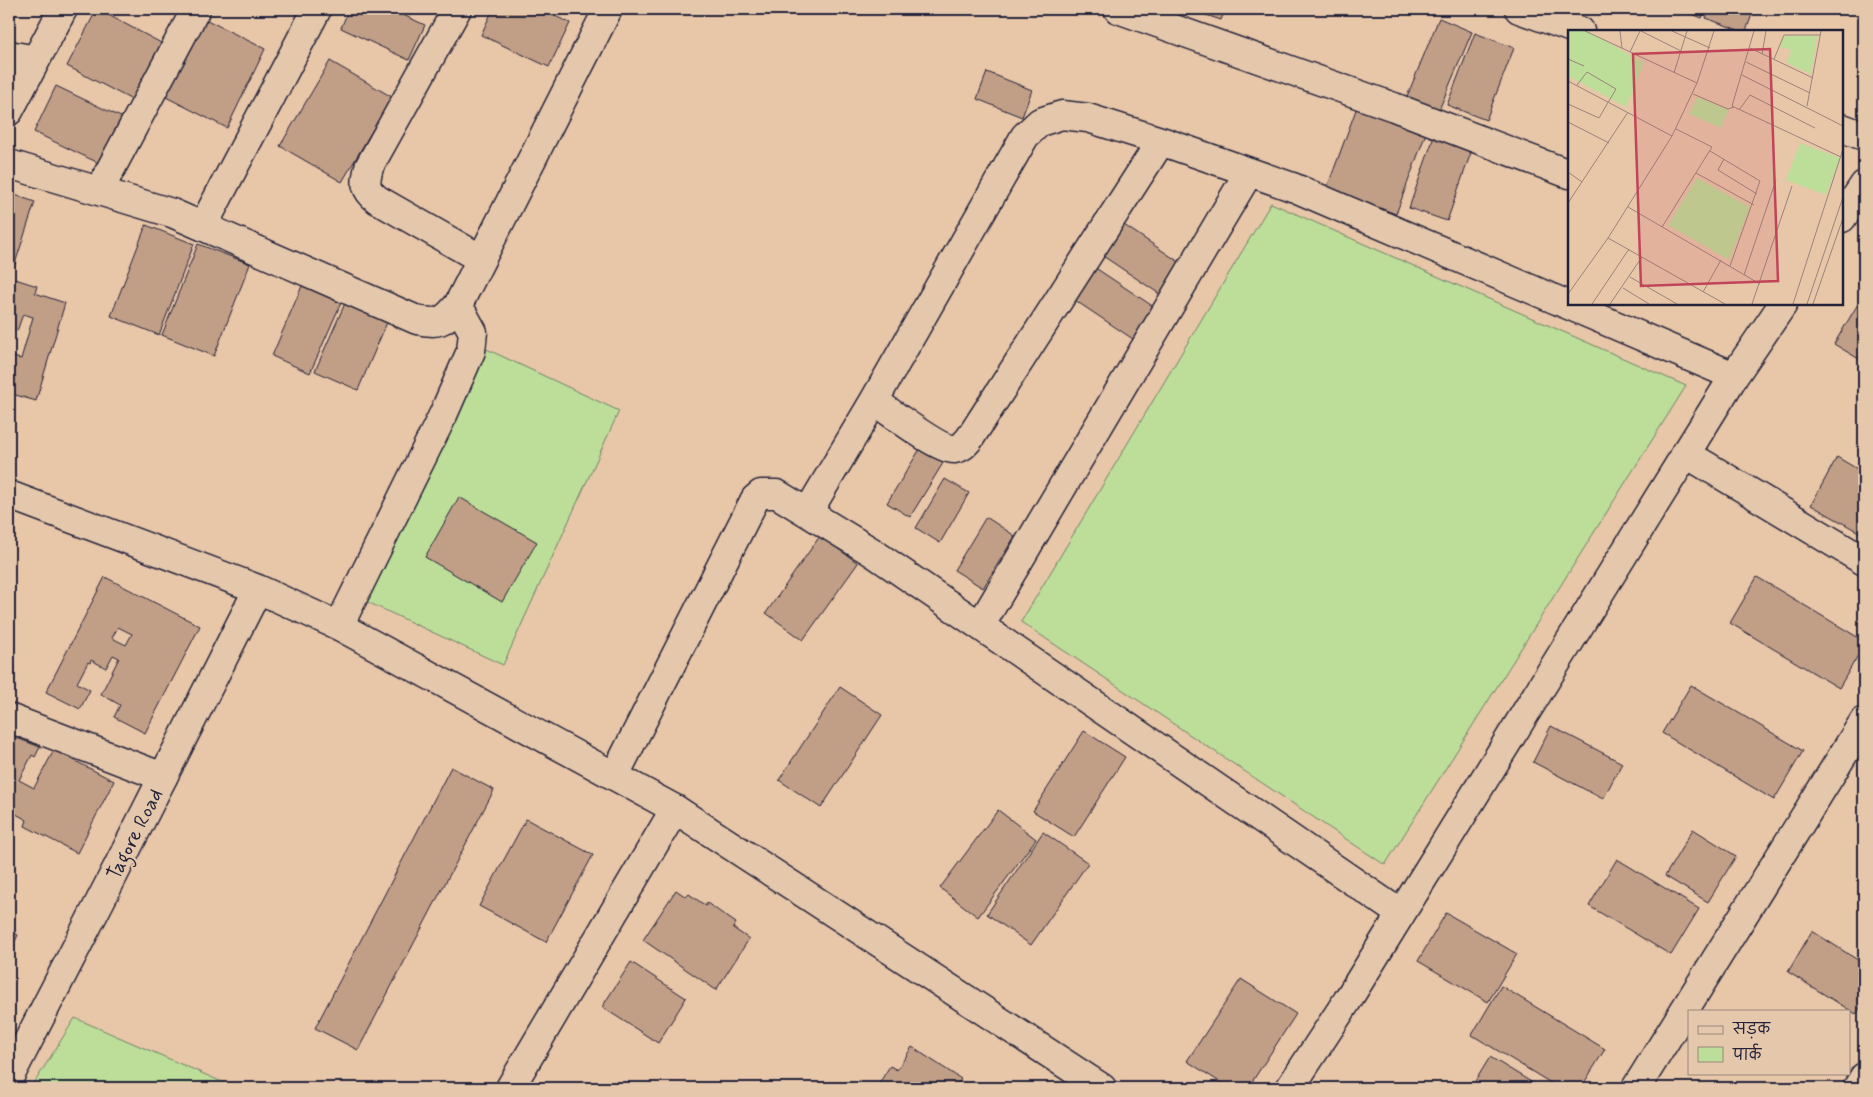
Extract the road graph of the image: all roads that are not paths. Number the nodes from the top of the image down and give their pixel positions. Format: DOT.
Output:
graph roads {
  1 [pos="63,9"];
  2 [pos="196,9"];
  3 [pos="317,9"];
  4 [pos="457,9"];
  5 [pos="608,9"];
  6 [pos="1118,9"];
  7 [pos="1518,9"];
  8 [pos="1577,30"];
  9 [pos="9,55"];
  10 [pos="36,60"];
  11 [pos="9,111"];
  12 [pos="1843,128"];
  13 [pos="1864,136"];
  14 [pos="1161,141"];
  15 [pos="9,164"];
  16 [pos="1249,172"];
  17 [pos="1568,174"];
  18 [pos="1864,185"];
  19 [pos="98,191"];
  20 [pos="1843,216"];
  21 [pos="203,226"];
  22 [pos="481,259"];
  23 [pos="458,305"];
  24 [pos="1568,305"];
  25 [pos="1568,305"];
  26 [pos="1782,305"];
  27 [pos="1734,376"];
  28 [pos="874,401"];
  29 [pos="1686,453"];
  30 [pos="9,494"];
  31 [pos="808,512"];
  32 [pos="1864,561"];
  33 [pos="258,589"];
  34 [pos="339,626"];
  35 [pos="980,626"];
  36 [pos="9,718"];
  37 [pos="1864,722"];
  38 [pos="615,775"];
  39 [pos="163,777"];
  40 [pos="675,809"];
  41 [pos="1401,914"];
  42 [pos="1689,1010"];
  43 [pos="1688,1012"];
  44 [pos="1864,1077"];
  45 [pos="9,1078"];
  46 [pos="1643,1086"];
  47 [pos="510,1088"];
  48 [pos="1102,1088"];
  49 [pos="1290,1088"];
  50 [pos="1857,1088"];
  1 -- 10 [label="street"];
  2 -- 19 [label="street"];
  3 -- 21 [label="street"];
  4 -- 22 [label="street"];
  5 -- 22 [label="street"];
  6 -- 17 [label="street"];
  7 -- 8 [label="street"];
  9 -- 10 [label="street"];
  10 -- 11 [label="street"];
  12 -- 13 [label="street"];
  14 -- 16 [label="street"];
  14 -- 28 [label="street"];
  14 -- 28 [label="street"];
  15 -- 19 [label="street"];
  16 -- 24 [label="street"];
  16 -- 35 [label="street"];
  18 -- 20 [label="street"];
  19 -- 21 [label="street"];
  21 -- 23 [label="street"];
  22 -- 23 [label="street"];
  23 -- 34 [label="street"];
  25 -- 27 [label="street"];
  26 -- 27 [label="street"];
  27 -- 29 [label="street"];
  28 -- 31 [label="street"];
  29 -- 32 [label="street"];
  29 -- 41 [label="street"];
  30 -- 33 [label="street"];
  31 -- 35 [label="street"];
  31 -- 38 [label="street"];
  33 -- 34 [label="street"];
  33 -- 39 [label="street, Tagore Road"];
  34 -- 38 [label="street"];
  35 -- 41 [label="street"];
  36 -- 39 [label="street"];
  37 -- 42 [label="street"];
  38 -- 40 [label="street"];
  39 -- 45 [label="street, Tagore Road"];
  40 -- 47 [label="street"];
  40 -- 48 [label="street"];
  41 -- 49 [label="street"];
  43 -- 46 [label="street"];
  44 -- 50 [label="street"];
}
